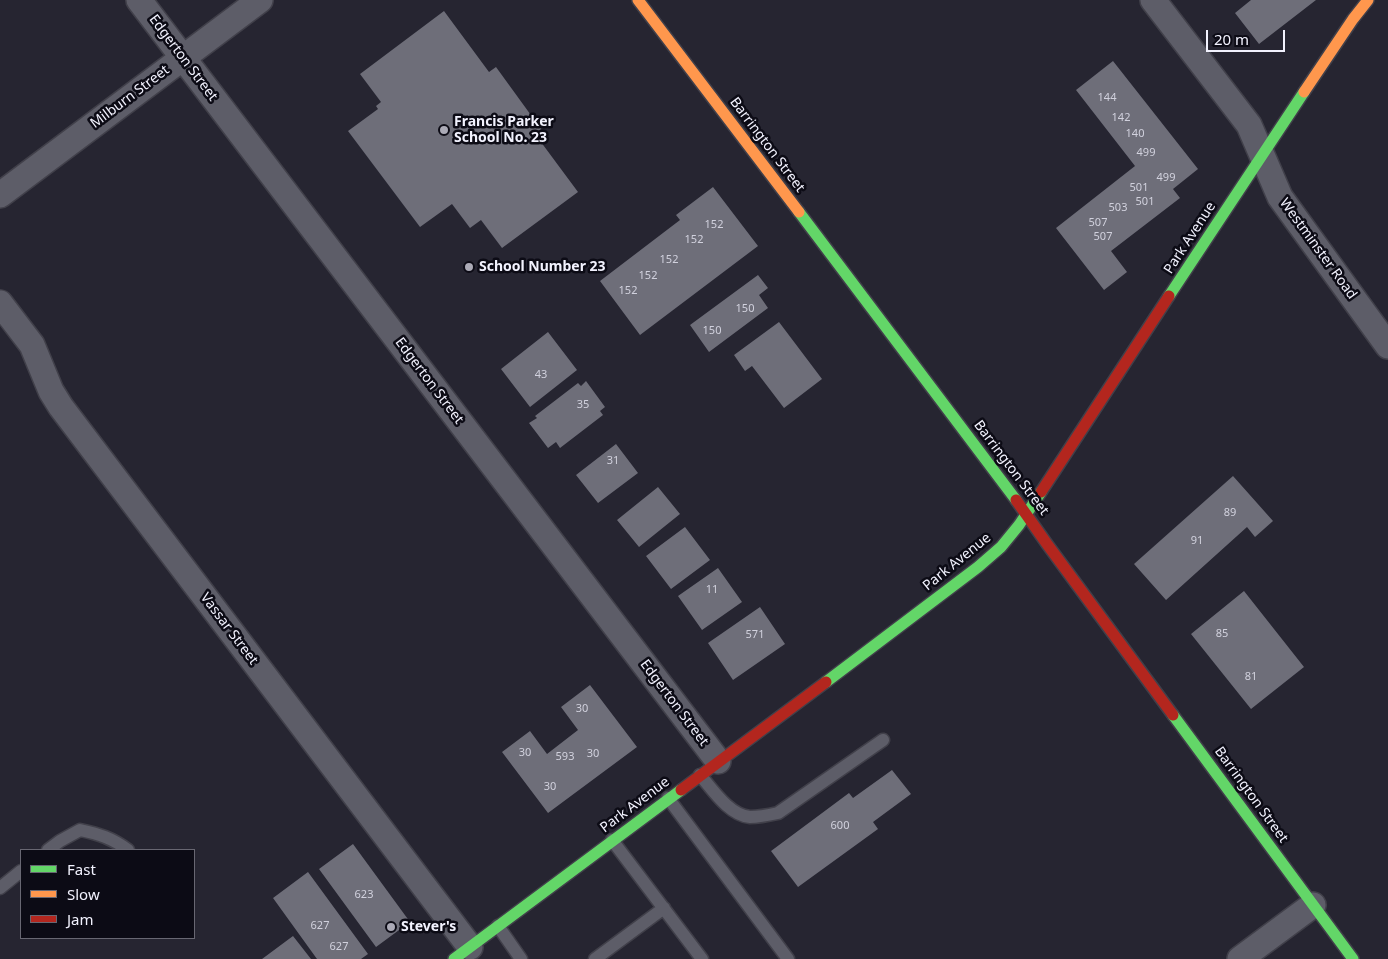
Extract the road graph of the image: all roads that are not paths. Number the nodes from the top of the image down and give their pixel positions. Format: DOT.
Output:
graph roads {
  1 [pos="139,0"];
  2 [pos="260,0"];
  3 [pos="1153,0"];
  4 [pos="1368,0"];
  5 [pos="640,1"];
  6 [pos="183,58"];
  7 [pos="1262,155"];
  8 [pos="0,195"];
  9 [pos="0,303"];
  10 [pos="1388,346"];
  11 [pos="1027,514"];
  12 [pos="883,740"];
  13 [pos="709,768"];
  14 [pos="668,798"];
  15 [pos="612,840"];
  16 [pos="49,849"];
  17 [pos="127,849"];
  18 [pos="20,873"];
  19 [pos="0,888"];
  20 [pos="1313,905"];
  21 [pos="664,908"];
  22 [pos="498,926"];
  23 [pos="462,953"];
  24 [pos="521,959"];
  25 [pos="595,959"];
  26 [pos="702,959"];
  27 [pos="788,959"];
  28 [pos="1240,959"];
  29 [pos="1353,959"];
  1 -- 6 [label="street, Edgerton Street"];
  2 -- 6 [label="street, Milburn Street"];
  3 -- 7 [label="street, Westminster Road"];
  4 -- 7 [label="street, Park Avenue"];
  5 -- 11 [label="street, Barrington Street"];
  6 -- 8 [label="street, Milburn Street"];
  6 -- 13 [label="street, Edgerton Street"];
  7 -- 10 [label="street, Westminster Road"];
  7 -- 11 [label="street, Park Avenue"];
  9 -- 23 [label="street, Vassar Street"];
  11 -- 13 [label="street, Park Avenue"];
  11 -- 20 [label="street, Barrington Street"];
  12 -- 13 [label="lane"];
  13 -- 14 [label="street, Park Avenue"];
  14 -- 15 [label="street, Park Avenue"];
  14 -- 27 [label="lane"];
  15 -- 21 [label="lane"];
  15 -- 22 [label="street, Park Avenue"];
  16 -- 17 [label="lane"];
  18 -- 19 [label="lane"];
  20 -- 28 [label="street"];
  20 -- 29 [label="street, Barrington Street"];
  21 -- 25 [label="lane"];
  21 -- 26 [label="lane"];
  22 -- 23 [label="street, Park Avenue"];
  22 -- 24 [label="lane"];
}
